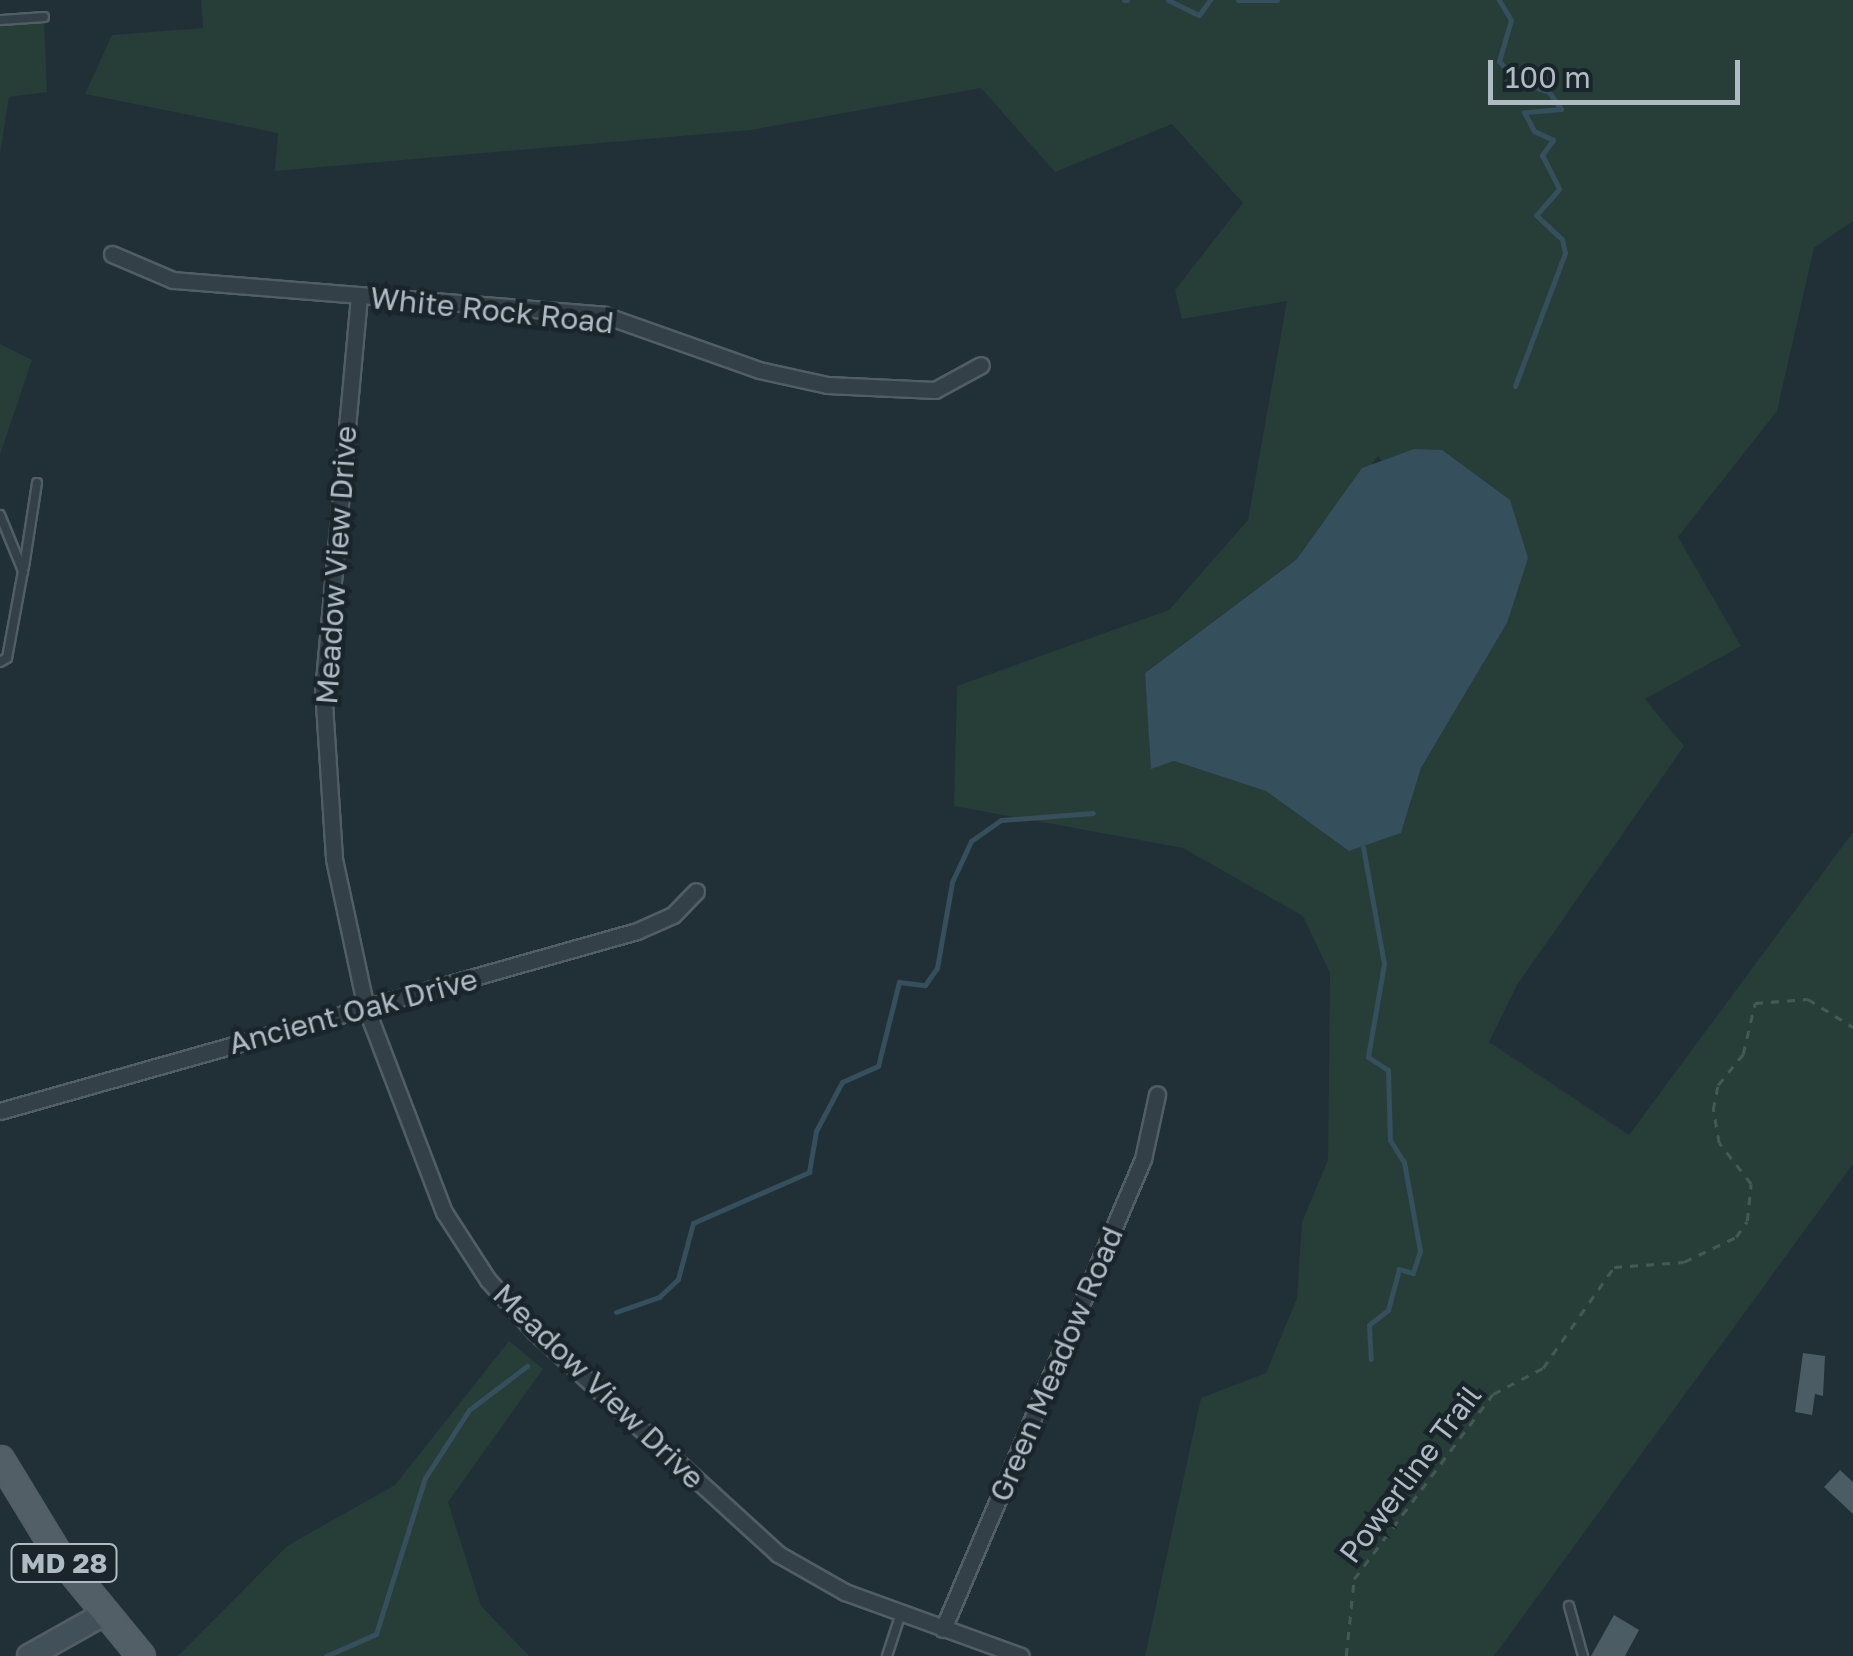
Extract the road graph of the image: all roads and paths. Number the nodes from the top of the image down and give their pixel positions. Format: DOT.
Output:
graph roads {
  1 [pos="44,17"];
  2 [pos="0,20"];
  3 [pos="112,254"];
  4 [pos="359,296"];
  5 [pos="981,365"];
  6 [pos="37,483"];
  7 [pos="0,515"];
  8 [pos="23,571"];
  9 [pos="0,662"];
  10 [pos="696,891"];
  11 [pos="366,1008"];
  12 [pos="1853,1027"];
  13 [pos="1157,1095"];
  14 [pos="0,1111"];
  15 [pos="0,1459"];
  16 [pos="1569,1606"];
  17 [pos="900,1613"];
  18 [pos="102,1615"];
  19 [pos="943,1629"];
  20 [pos="29,1656"];
  21 [pos="141,1656"];
  22 [pos="887,1656"];
  23 [pos="1021,1656"];
  24 [pos="1346,1656"];
  25 [pos="1583,1656"];
  1 -- 2 [label="lane"];
  3 -- 4 [label="street, White Rock Road"];
  4 -- 5 [label="street, White Rock Road"];
  4 -- 11 [label="street, Meadow View Drive"];
  6 -- 8 [label="lane"];
  7 -- 8 [label="lane"];
  8 -- 9 [label="lane"];
  10 -- 11 [label="street, Ancient Oak Drive"];
  11 -- 14 [label="street, Ancient Oak Drive"];
  11 -- 17 [label="street, Meadow View Drive"];
  12 -- 24 [label="path, Powerline Trail"];
  13 -- 19 [label="street, Green Meadow Road"];
  15 -- 18 [label="main road, MD 28"];
  16 -- 25 [label="lane"];
  17 -- 19 [label="street, Meadow View Drive"];
  17 -- 22 [label="lane"];
  18 -- 20 [label="street"];
  18 -- 21 [label="main road, MD 28"];
  19 -- 23 [label="street, Meadow View Drive"];
}
